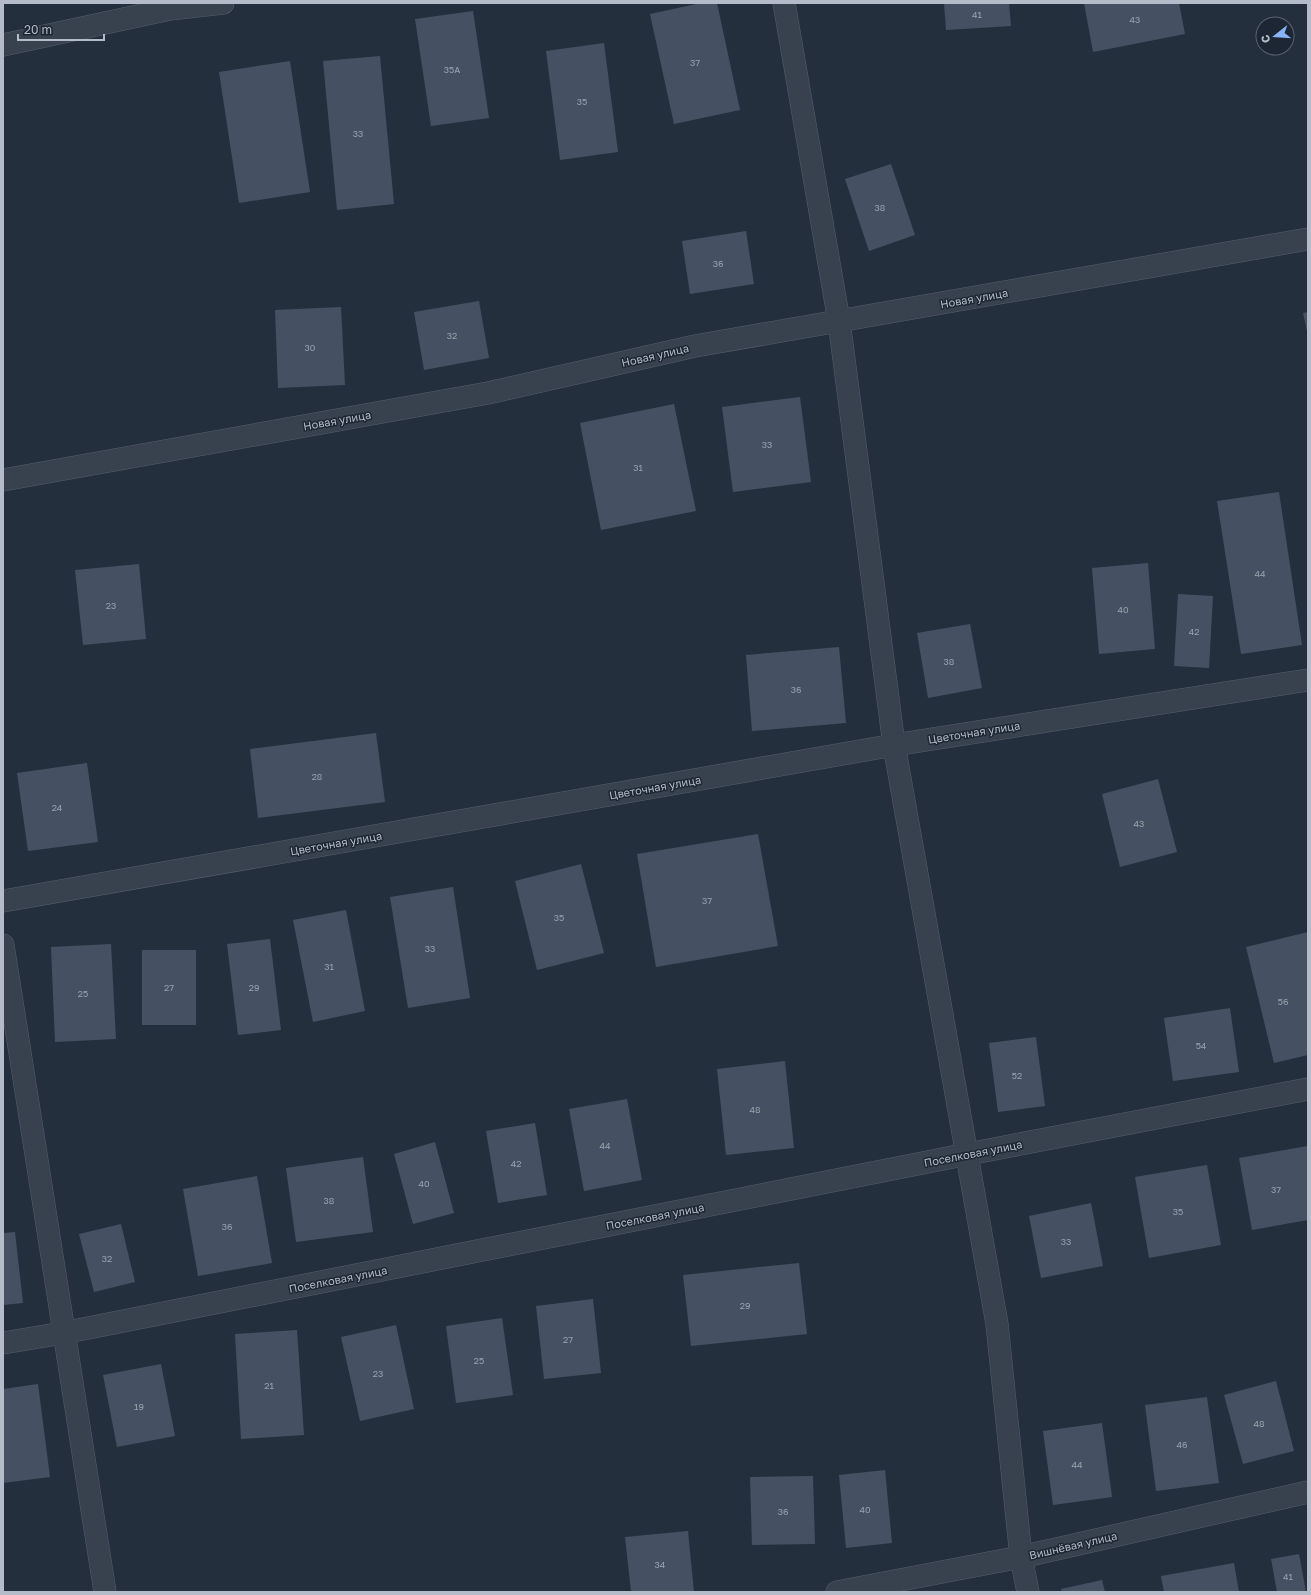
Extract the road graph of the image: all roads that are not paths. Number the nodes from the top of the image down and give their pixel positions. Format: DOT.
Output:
graph roads {
  1 [pos="223,3"];
  2 [pos="784,3"];
  3 [pos="3,45"];
  4 [pos="1308,239"];
  5 [pos="839,321"];
  6 [pos="3,480"];
  7 [pos="1308,680"];
  8 [pos="894,745"];
  9 [pos="3,901"];
  10 [pos="3,945"];
  11 [pos="1308,1089"];
  12 [pos="968,1154"];
  13 [pos="63,1333"];
  14 [pos="3,1343"];
  15 [pos="1308,1492"];
  16 [pos="1021,1557"];
  17 [pos="105,1592"];
  18 [pos="837,1592"];
  19 [pos="1028,1592"];
  1 -- 3 [label="street"];
  2 -- 5 [label="street"];
  4 -- 5 [label="street, Новая улица"];
  5 -- 6 [label="street, Новая улица"];
  5 -- 8 [label="street"];
  7 -- 8 [label="street, Цветочная улица"];
  8 -- 9 [label="street, Цветочная улица"];
  8 -- 12 [label="street"];
  10 -- 13 [label="street"];
  11 -- 12 [label="street, Поселковая улица"];
  12 -- 13 [label="street, Поселковая улица"];
  12 -- 16 [label="street"];
  13 -- 14 [label="street, Поселковая улица"];
  13 -- 17 [label="street"];
  15 -- 16 [label="street, Вишнёвая улица"];
  16 -- 18 [label="street, Вишнёвая улица"];
  16 -- 19 [label="street"];
}
